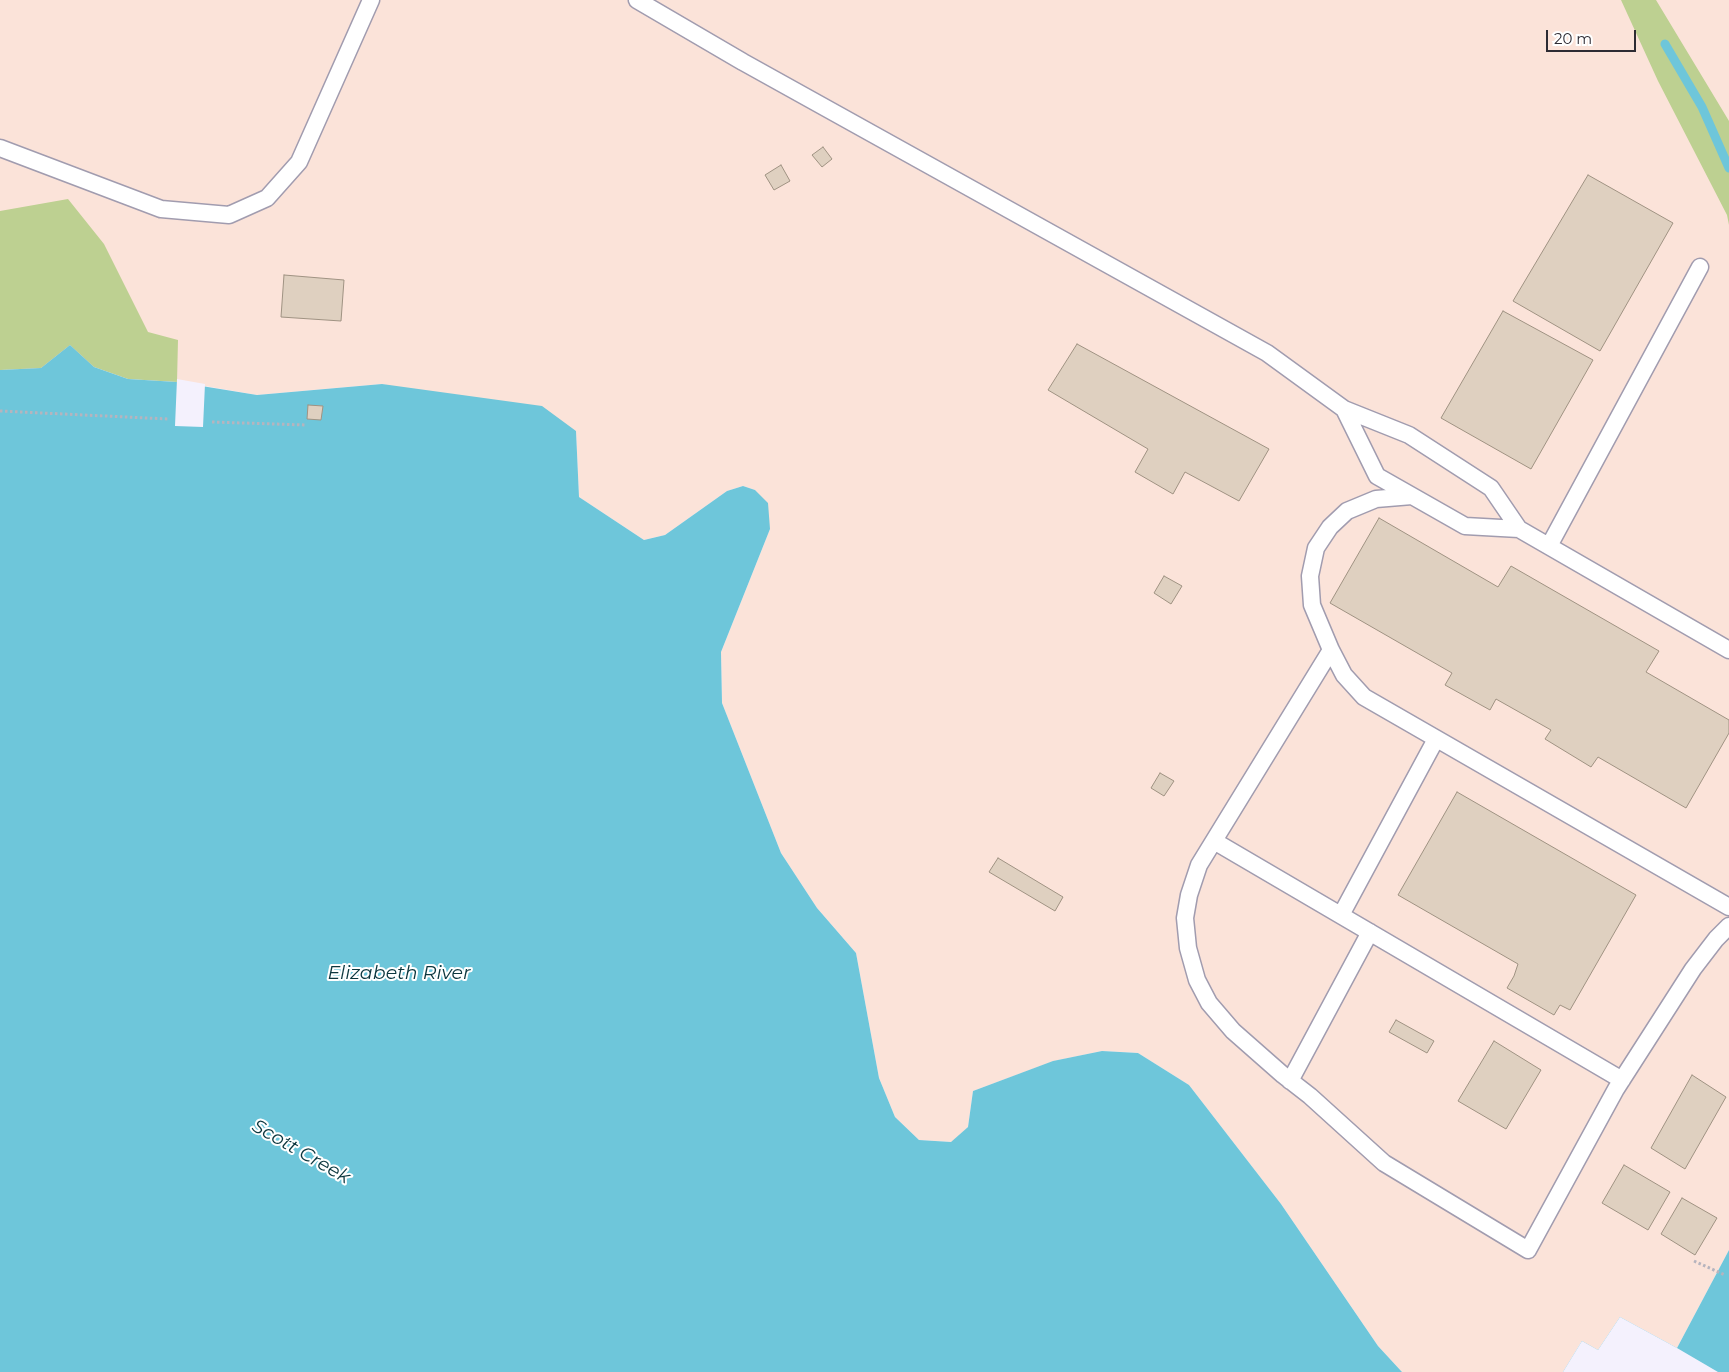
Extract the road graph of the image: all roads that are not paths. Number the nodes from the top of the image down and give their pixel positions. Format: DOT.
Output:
graph roads {
  1 [pos="371,0"];
  2 [pos="637,0"];
  3 [pos="0,148"];
  4 [pos="1700,266"];
  5 [pos="1344,409"];
  6 [pos="1412,496"];
  7 [pos="1519,529"];
  8 [pos="1549,546"];
  9 [pos="1331,650"];
  10 [pos="1729,650"];
  11 [pos="1436,739"];
  12 [pos="1214,841"];
  13 [pos="1729,907"];
  14 [pos="1341,915"];
  15 [pos="1729,926"];
  16 [pos="1370,932"];
  17 [pos="1622,1080"];
  18 [pos="1290,1081"];
  1 -- 3 [label="lane"];
  2 -- 5 [label="lane"];
  4 -- 8 [label="lane"];
  5 -- 6 [label="lane"];
  5 -- 7 [label="lane"];
  6 -- 7 [label="lane"];
  6 -- 9 [label="lane"];
  7 -- 8 [label="lane"];
  8 -- 10 [label="lane"];
  9 -- 11 [label="lane"];
  9 -- 12 [label="lane"];
  11 -- 13 [label="lane"];
  11 -- 14 [label="lane"];
  12 -- 14 [label="lane"];
  12 -- 18 [label="lane"];
  14 -- 16 [label="lane"];
  15 -- 17 [label="lane"];
  16 -- 17 [label="lane"];
  16 -- 18 [label="lane"];
  17 -- 18 [label="lane"];
}
